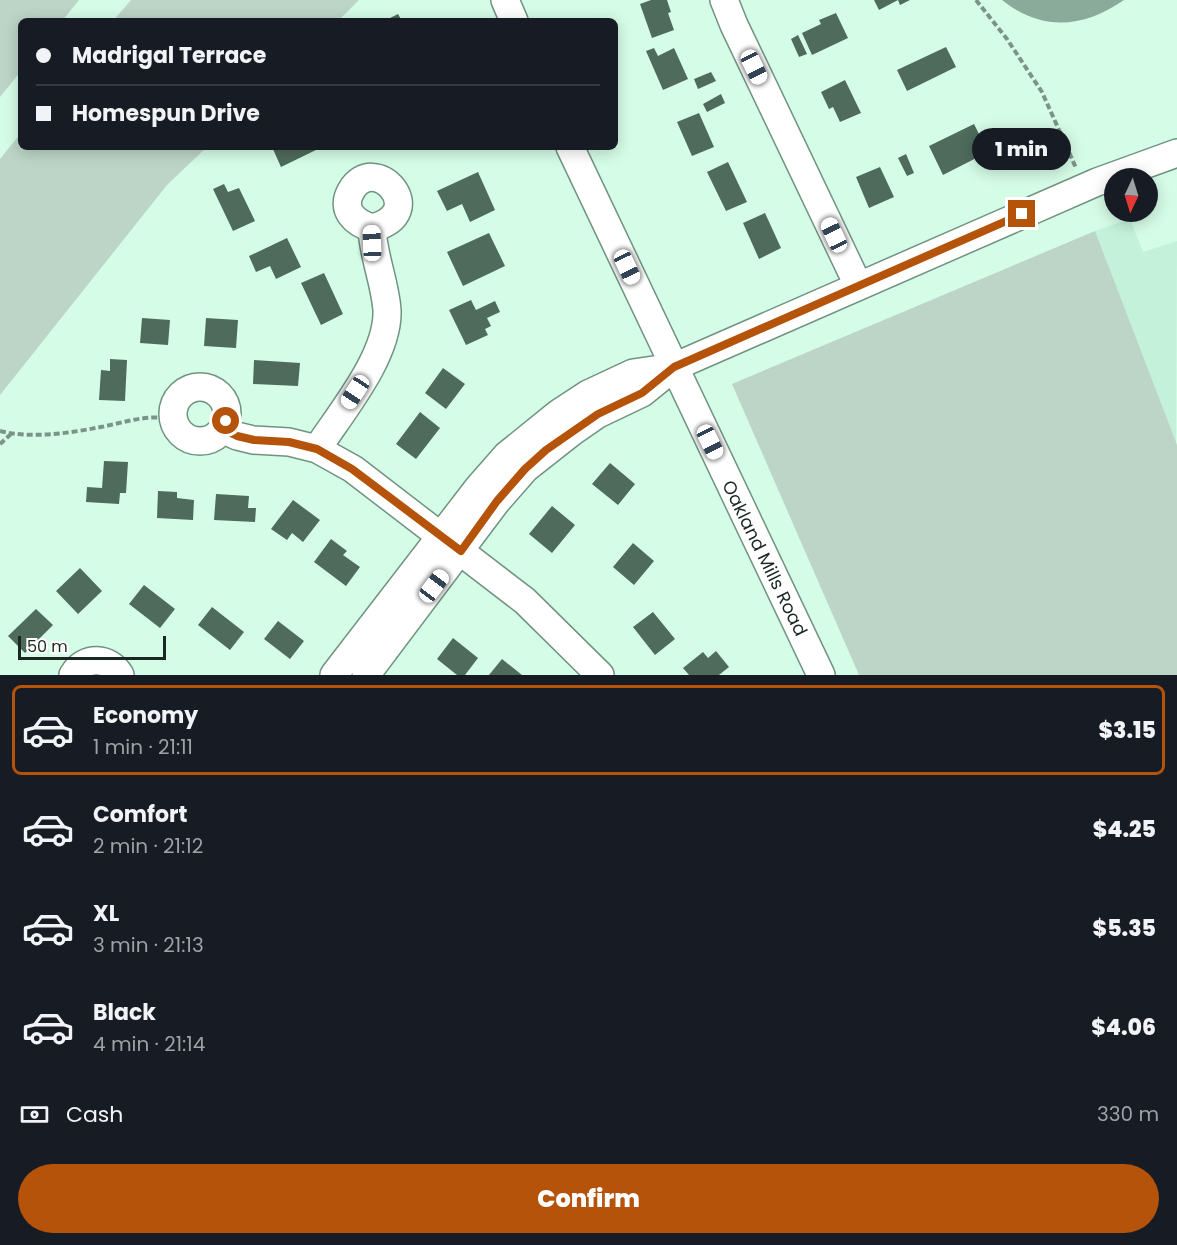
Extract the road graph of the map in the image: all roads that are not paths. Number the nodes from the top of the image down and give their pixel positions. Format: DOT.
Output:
graph roads {
  1 [pos="505,0"];
  2 [pos="724,0"];
  3 [pos="513,18"];
  4 [pos="571,150"];
  5 [pos="1177,153"];
  6 [pos="372,228"];
  7 [pos="858,285"];
  8 [pos="674,367"];
  9 [pos="222,429"];
  10 [pos="317,449"];
  11 [pos="451,543"];
  12 [pos="73,675"];
  13 [pos="120,675"];
  14 [pos="334,675"];
  15 [pos="366,675"];
  16 [pos="600,675"];
  17 [pos="821,675"];
  1 -- 3 [label="street"];
  2 -- 7 [label="street"];
  4 -- 8 [label="street, Oakland Mills Road"];
  5 -- 7 [label="street"];
  6 -- 10 [label="street"];
  7 -- 8 [label="street"];
  8 -- 11 [label="street"];
  8 -- 17 [label="street, Oakland Mills Road"];
  9 -- 9 [label="street"];
  9 -- 10 [label="street"];
  10 -- 11 [label="street"];
  11 -- 14 [label="street"];
  11 -- 15 [label="street"];
  11 -- 16 [label="street"];
  12 -- 13 [label="street"];
}
